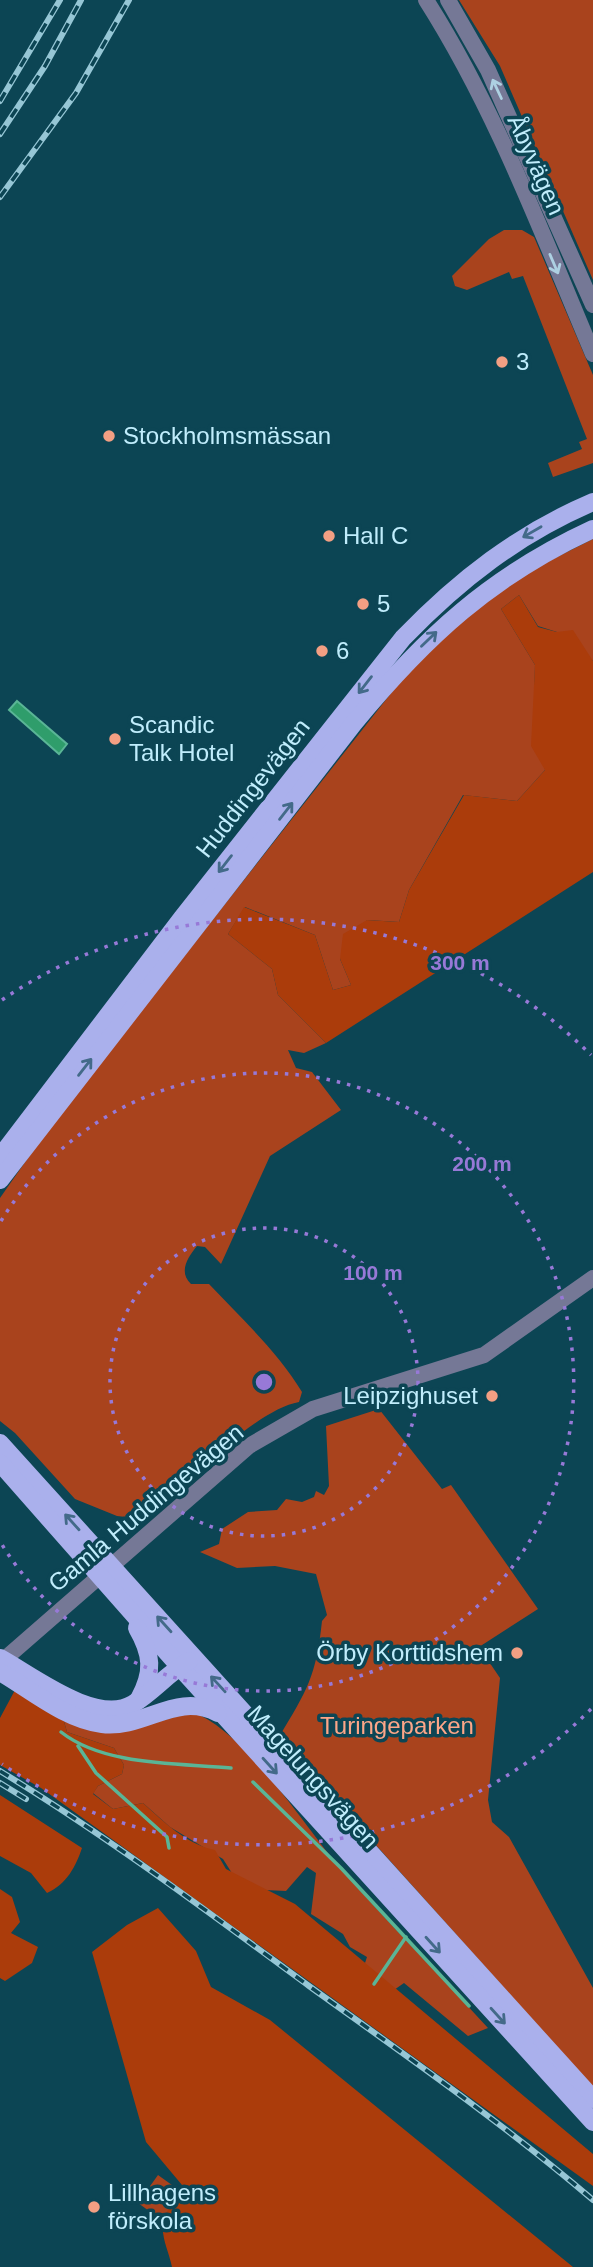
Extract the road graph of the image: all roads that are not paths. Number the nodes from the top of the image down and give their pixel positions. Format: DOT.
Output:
graph roads {
  1 [pos="426,0"];
  2 [pos="448,0"];
  3 [pos="593,305"];
  4 [pos="593,354"];
  5 [pos="593,502"];
  6 [pos="593,529"];
  7 [pos="83,1045"];
  8 [pos="0,1144"];
  9 [pos="0,1157"];
  10 [pos="0,1180"];
  11 [pos="593,1278"];
  12 [pos="0,1443"];
  13 [pos="0,1463"];
  14 [pos="127,1596"];
  15 [pos="1,1663"];
  16 [pos="187,1666"];
  17 [pos="139,1699"];
  18 [pos="224,1716"];
  19 [pos="126,1723"];
  20 [pos="593,2099"];
  21 [pos="593,2122"];
  1 -- 4 [label="street, Åbyvägen, one-way"];
  3 -- 2 [label="street, Åbyvägen, one-way"];
  5 -- 7 [label="main road, Huddingevägen, one-way"];
  10 -- 6 [label="main road, Huddingevägen, one-way"];
  7 -- 8 [label="main road"];
  7 -- 9 [label="main road, Huddingevägen"];
  11 -- 15 [label="street, Gamla Huddingevägen"];
  14 -- 12 [label="main road, Magelungsvägen, one-way"];
  13 -- 14 [label="main road, Magelungsvägen"];
  14 -- 16 [label="main road, Magelungsvägen"];
  14 -- 17 [label="main road"];
  15 -- 17 [label="main road"];
  15 -- 19 [label="main road"];
  16 -- 17 [label="main road"];
  16 -- 18 [label="main road, Magelungsvägen"];
  16 -- 19 [label="main road"];
  20 -- 16 [label="main road, Magelungsvägen, one-way"];
  18 -- 19 [label="main road"];
  18 -- 21 [label="main road, Magelungsvägen, one-way"];
}
